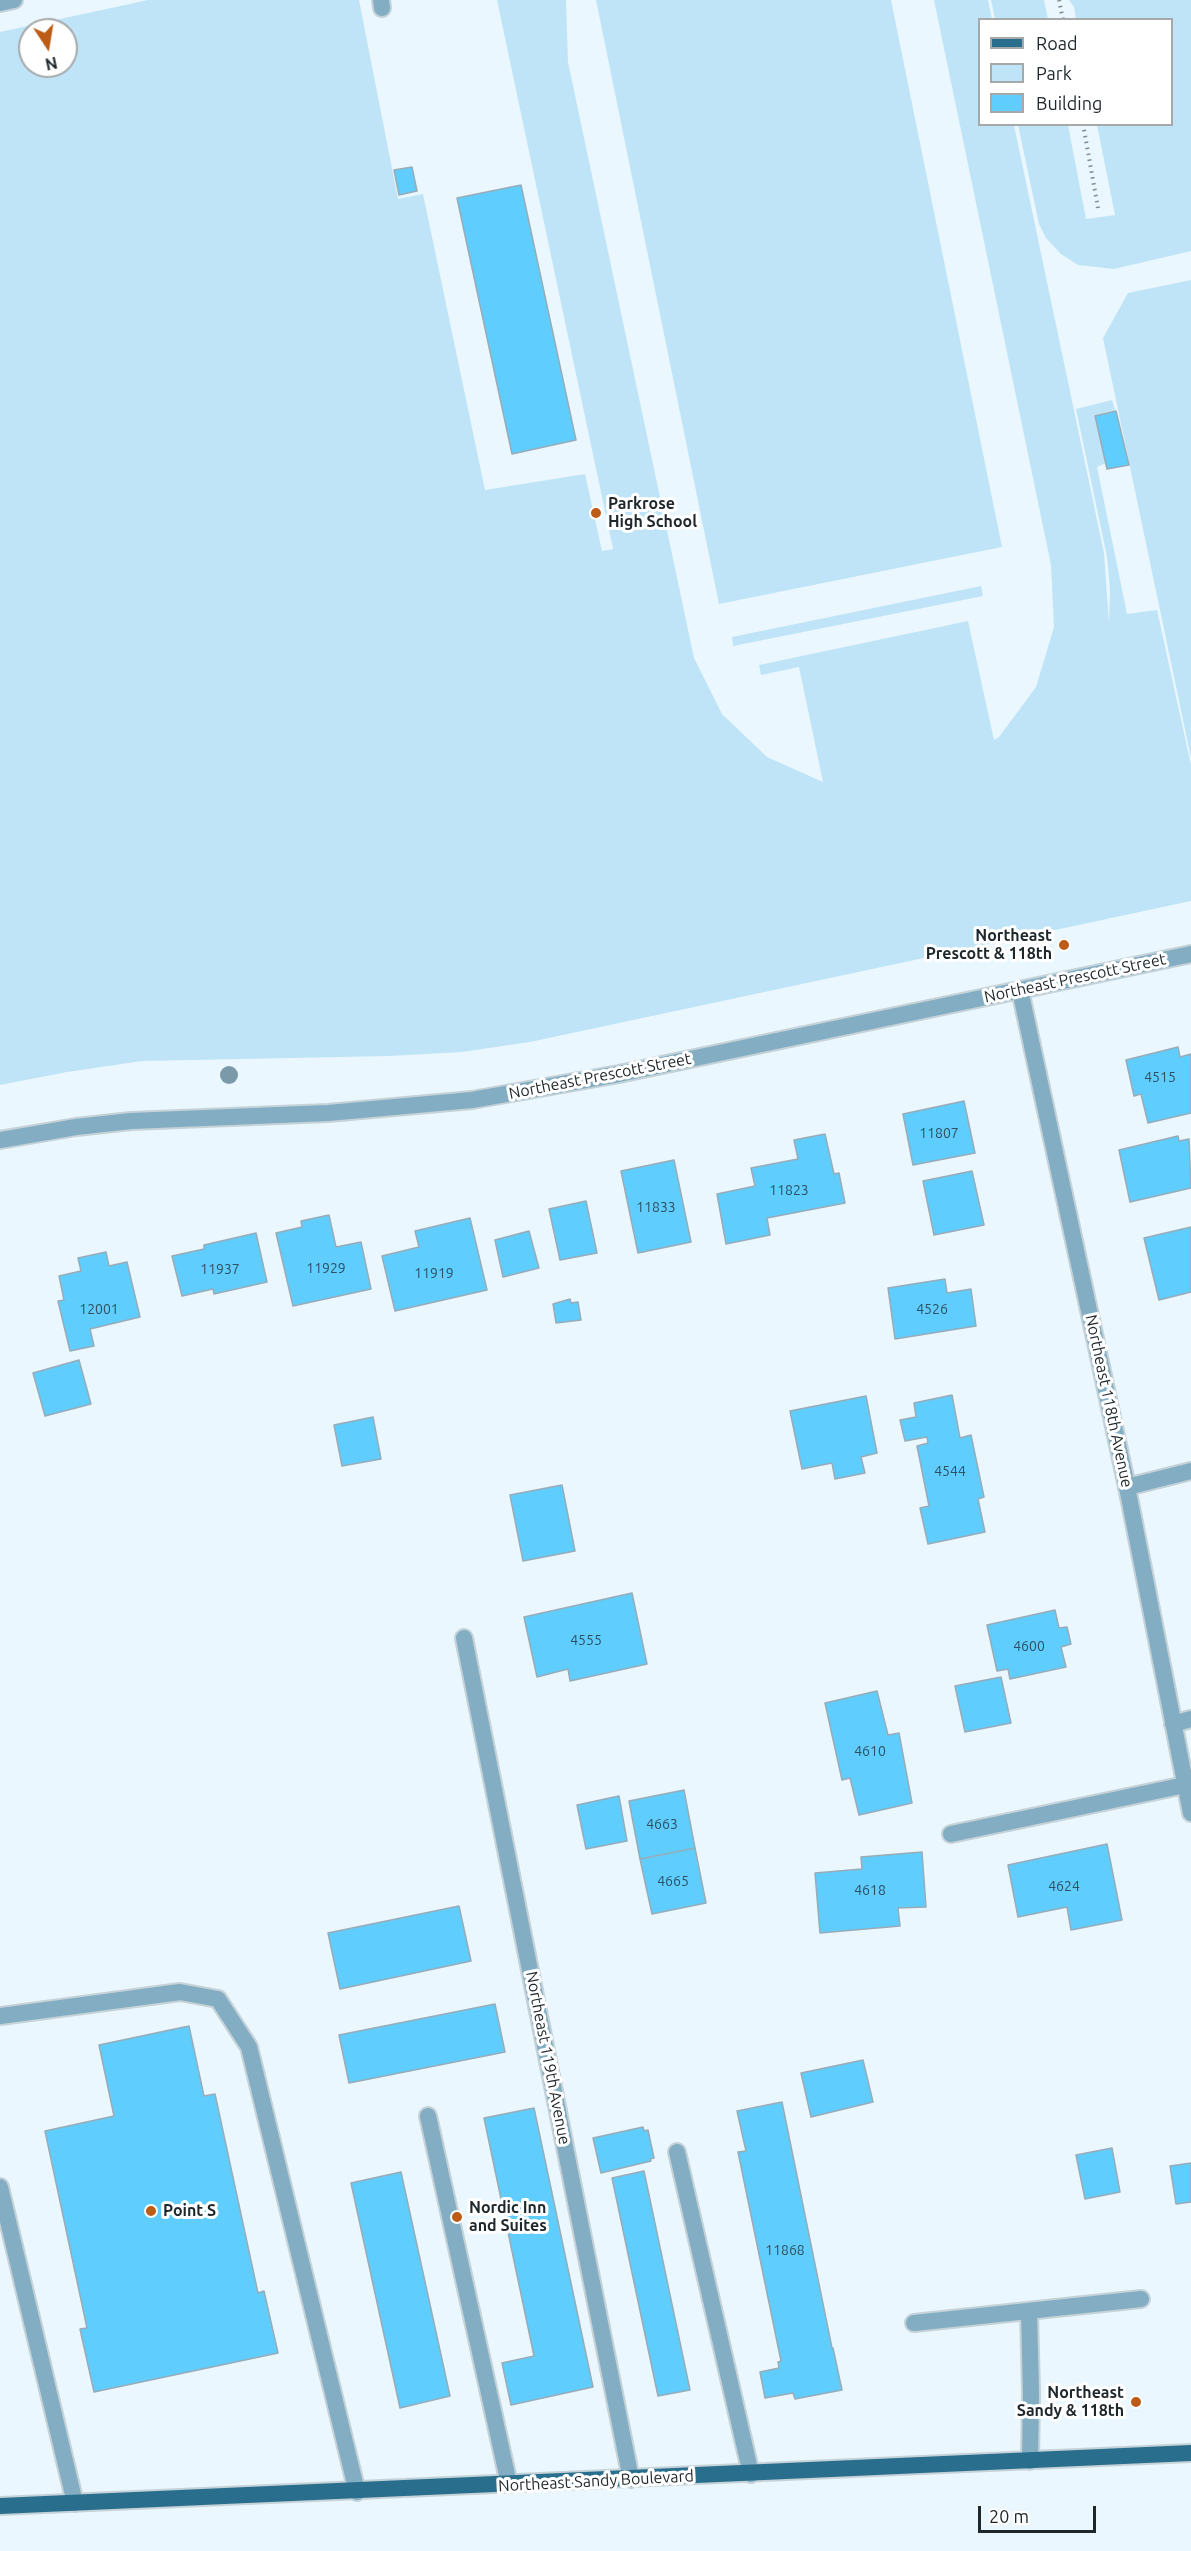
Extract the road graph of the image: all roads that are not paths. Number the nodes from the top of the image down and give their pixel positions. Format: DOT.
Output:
graph roads {
  1 [pos="14,0"];
  2 [pos="0,3"];
  3 [pos="1191,954"];
  4 [pos="1020,990"];
  5 [pos="0,1140"];
  6 [pos="1191,1471"];
  7 [pos="1127,1487"];
  8 [pos="464,1638"];
  9 [pos="1191,1719"];
  10 [pos="1173,1724"];
  11 [pos="1185,1785"];
  12 [pos="1191,1813"];
  13 [pos="951,1834"];
  14 [pos="0,2016"];
  15 [pos="428,2116"];
  16 [pos="677,2152"];
  17 [pos="0,2187"];
  18 [pos="1141,2299"];
  19 [pos="1029,2312"];
  20 [pos="914,2323"];
  21 [pos="1191,2453"];
  22 [pos="1030,2462"];
  23 [pos="751,2474"];
  24 [pos="631,2479"];
  25 [pos="509,2484"];
  26 [pos="357,2492"];
  27 [pos="75,2503"];
  28 [pos="0,2506"];
  1 -- 2 [label="street"];
  3 -- 4 [label="street, Northeast Prescott Street"];
  4 -- 5 [label="street, Northeast Prescott Street"];
  4 -- 7 [label="street, Northeast 118th Avenue"];
  6 -- 7 [label="street"];
  7 -- 10 [label="street, Northeast 118th Avenue"];
  8 -- 24 [label="street, Northeast 119th Avenue"];
  9 -- 10 [label="street"];
  10 -- 11 [label="street, Northeast 118th Avenue"];
  11 -- 12 [label="street, Northeast 118th Avenue"];
  11 -- 13 [label="street"];
  14 -- 26 [label="street"];
  15 -- 25 [label="street"];
  16 -- 23 [label="street"];
  17 -- 27 [label="street"];
  18 -- 19 [label="street"];
  19 -- 20 [label="street"];
  19 -- 22 [label="street"];
  21 -- 22 [label="main road, Northeast Sandy Boulevard"];
  22 -- 23 [label="main road, Northeast Sandy Boulevard"];
  23 -- 24 [label="main road, Northeast Sandy Boulevard"];
  24 -- 25 [label="main road, Northeast Sandy Boulevard"];
  25 -- 26 [label="main road, Northeast Sandy Boulevard"];
  26 -- 27 [label="main road, Northeast Sandy Boulevard"];
  27 -- 28 [label="main road, Northeast Sandy Boulevard"];
}
